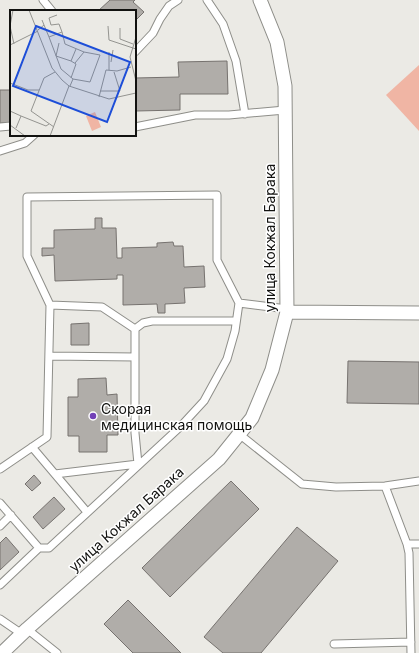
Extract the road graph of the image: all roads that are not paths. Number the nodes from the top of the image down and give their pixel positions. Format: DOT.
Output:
graph roads {
  1 [pos="43,0"];
  2 [pos="178,0"];
  3 [pos="208,0"];
  4 [pos="260,0"];
  5 [pos="51,10"];
  6 [pos="136,51"];
  7 [pos="285,110"];
  8 [pos="245,114"];
  9 [pos="10,126"];
  10 [pos="0,127"];
  11 [pos="136,127"];
  12 [pos="33,136"];
  13 [pos="0,151"];
  14 [pos="239,303"];
  15 [pos="50,305"];
  16 [pos="287,311"];
  17 [pos="419,313"];
  18 [pos="236,321"];
  19 [pos="136,329"];
  20 [pos="49,356"];
  21 [pos="135,357"];
  22 [pos="239,434"];
  23 [pos="32,447"];
  24 [pos="138,464"];
  25 [pos="0,469"];
  26 [pos="55,474"];
  27 [pos="419,481"];
  28 [pos="385,486"];
  29 [pos="0,503"];
  30 [pos="88,512"];
  31 [pos="11,515"];
  32 [pos="0,526"];
  33 [pos="407,544"];
  34 [pos="419,544"];
  35 [pos="39,548"];
  36 [pos="0,585"];
  37 [pos="0,619"];
  38 [pos="25,631"];
  39 [pos="411,642"];
  40 [pos="334,644"];
  41 [pos="2,653"];
  42 [pos="57,653"];
  43 [pos="411,653"];
  1 -- 5 [label="lane"];
  2 -- 6 [label="lane"];
  3 -- 8 [label="lane"];
  4 -- 7 [label="street, улица Кокжал Барака"];
  7 -- 8 [label="lane"];
  7 -- 16 [label="street, улица Кокжал Барака"];
  8 -- 11 [label="lane"];
  9 -- 10 [label="lane"];
  12 -- 13 [label="lane"];
  14 -- 15 [label="lane"];
  14 -- 16 [label="lane"];
  14 -- 18 [label="lane"];
  15 -- 19 [label="lane"];
  15 -- 20 [label="lane"];
  16 -- 17 [label="street"];
  16 -- 22 [label="street, улица Кокжал Барака"];
  18 -- 19 [label="lane"];
  18 -- 24 [label="lane"];
  19 -- 21 [label="lane"];
  20 -- 21 [label="lane"];
  20 -- 23 [label="lane"];
  21 -- 24 [label="lane"];
  22 -- 28 [label="lane"];
  22 -- 38 [label="street, улица Кокжал Барака"];
  23 -- 25 [label="lane"];
  23 -- 26 [label="lane"];
  24 -- 26 [label="lane"];
  24 -- 30 [label="lane"];
  26 -- 30 [label="lane"];
  27 -- 28 [label="lane"];
  28 -- 33 [label="lane"];
  29 -- 31 [label="lane"];
  30 -- 35 [label="lane"];
  31 -- 32 [label="lane"];
  31 -- 35 [label="lane"];
  33 -- 34 [label="lane"];
  33 -- 39 [label="lane"];
  35 -- 36 [label="lane"];
  37 -- 38 [label="lane"];
  38 -- 41 [label="street, улица Кокжал Барака"];
  38 -- 42 [label="lane"];
  39 -- 40 [label="lane"];
  39 -- 43 [label="lane"];
}
